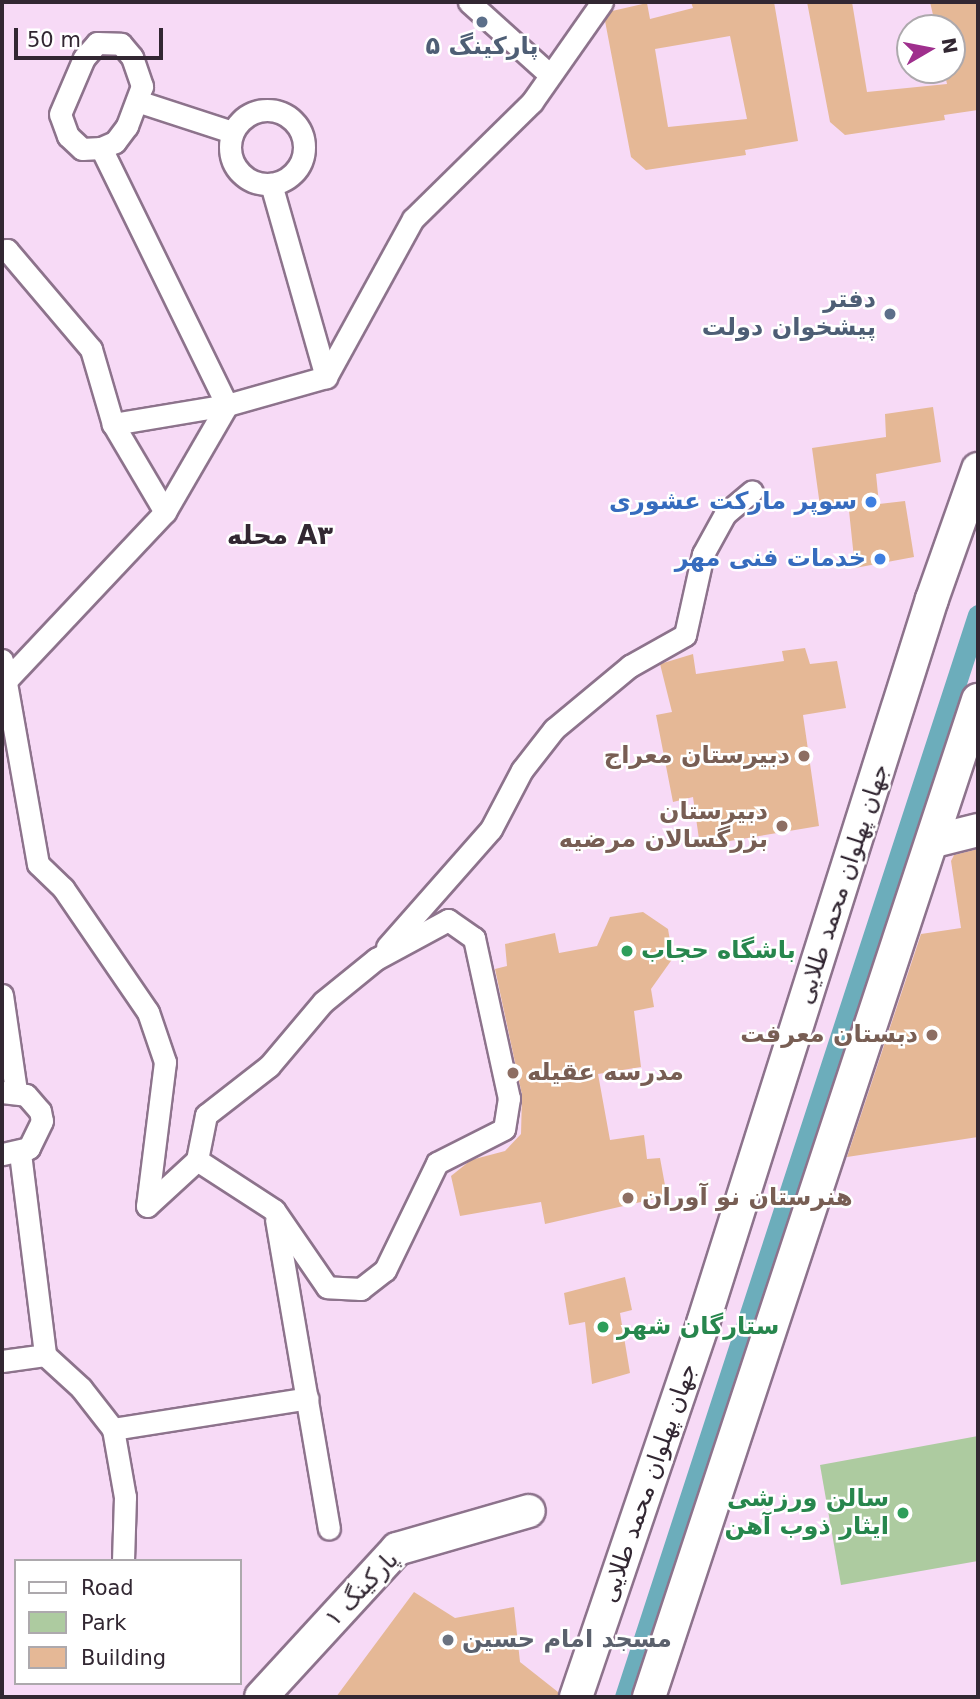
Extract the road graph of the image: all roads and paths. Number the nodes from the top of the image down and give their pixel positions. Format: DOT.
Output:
graph roads {
  1 [pos="469,2"];
  2 [pos="602,2"];
  3 [pos="550,75"];
  4 [pos="137,101"];
  5 [pos="232,132"];
  6 [pos="101,148"];
  7 [pos="271,184"];
  8 [pos="2,251"];
  9 [pos="326,377"];
  10 [pos="227,405"];
  11 [pos="113,424"];
  12 [pos="978,469"];
  13 [pos="752,491"];
  14 [pos="165,512"];
  15 [pos="4,675"];
  16 [pos="978,700"];
  17 [pos="978,830"];
  18 [pos="934,841"];
  19 [pos="376,959"];
  20 [pos="2,995"];
  21 [pos="9,1091"];
  22 [pos="11,1153"];
  23 [pos="197,1160"];
  24 [pos="274,1210"];
  25 [pos="45,1355"];
  26 [pos="2,1361"];
  27 [pos="308,1398"];
  28 [pos="113,1429"];
  29 [pos="529,1511"];
  30 [pos="329,1528"];
  31 [pos="123,1559"];
  32 [pos="261,1697"];
  33 [pos="576,1697"];
  34 [pos="649,1697"];
  1 -- 3 [label="street"];
  2 -- 3 [label="street"];
  3 -- 9 [label="street"];
  4 -- 5 [label="street"];
  4 -- 6 [label="street"];
  4 -- 6 [label="street"];
  5 -- 7 [label="street"];
  5 -- 7 [label="street"];
  6 -- 10 [label="street"];
  7 -- 9 [label="street"];
  8 -- 11 [label="street"];
  9 -- 10 [label="street"];
  10 -- 11 [label="street"];
  10 -- 14 [label="street"];
  11 -- 14 [label="street"];
  12 -- 33 [label="street, جهان پهلوان محمد طلایی"];
  13 -- 19 [label="street"];
  14 -- 15 [label="street"];
  15 -- 23 [label="street"];
  16 -- 18 [label="street"];
  17 -- 18 [label="street"];
  18 -- 34 [label="street"];
  19 -- 23 [label="street"];
  19 -- 24 [label="street"];
  20 -- 21 [label="street"];
  21 -- 22 [label="street"];
  22 -- 25 [label="street"];
  23 -- 24 [label="street"];
  24 -- 27 [label="street"];
  25 -- 26 [label="street"];
  25 -- 28 [label="street"];
  27 -- 28 [label="street"];
  27 -- 30 [label="street"];
  28 -- 31 [label="street"];
  29 -- 32 [label="street, پارکینگ ۱"];
}
